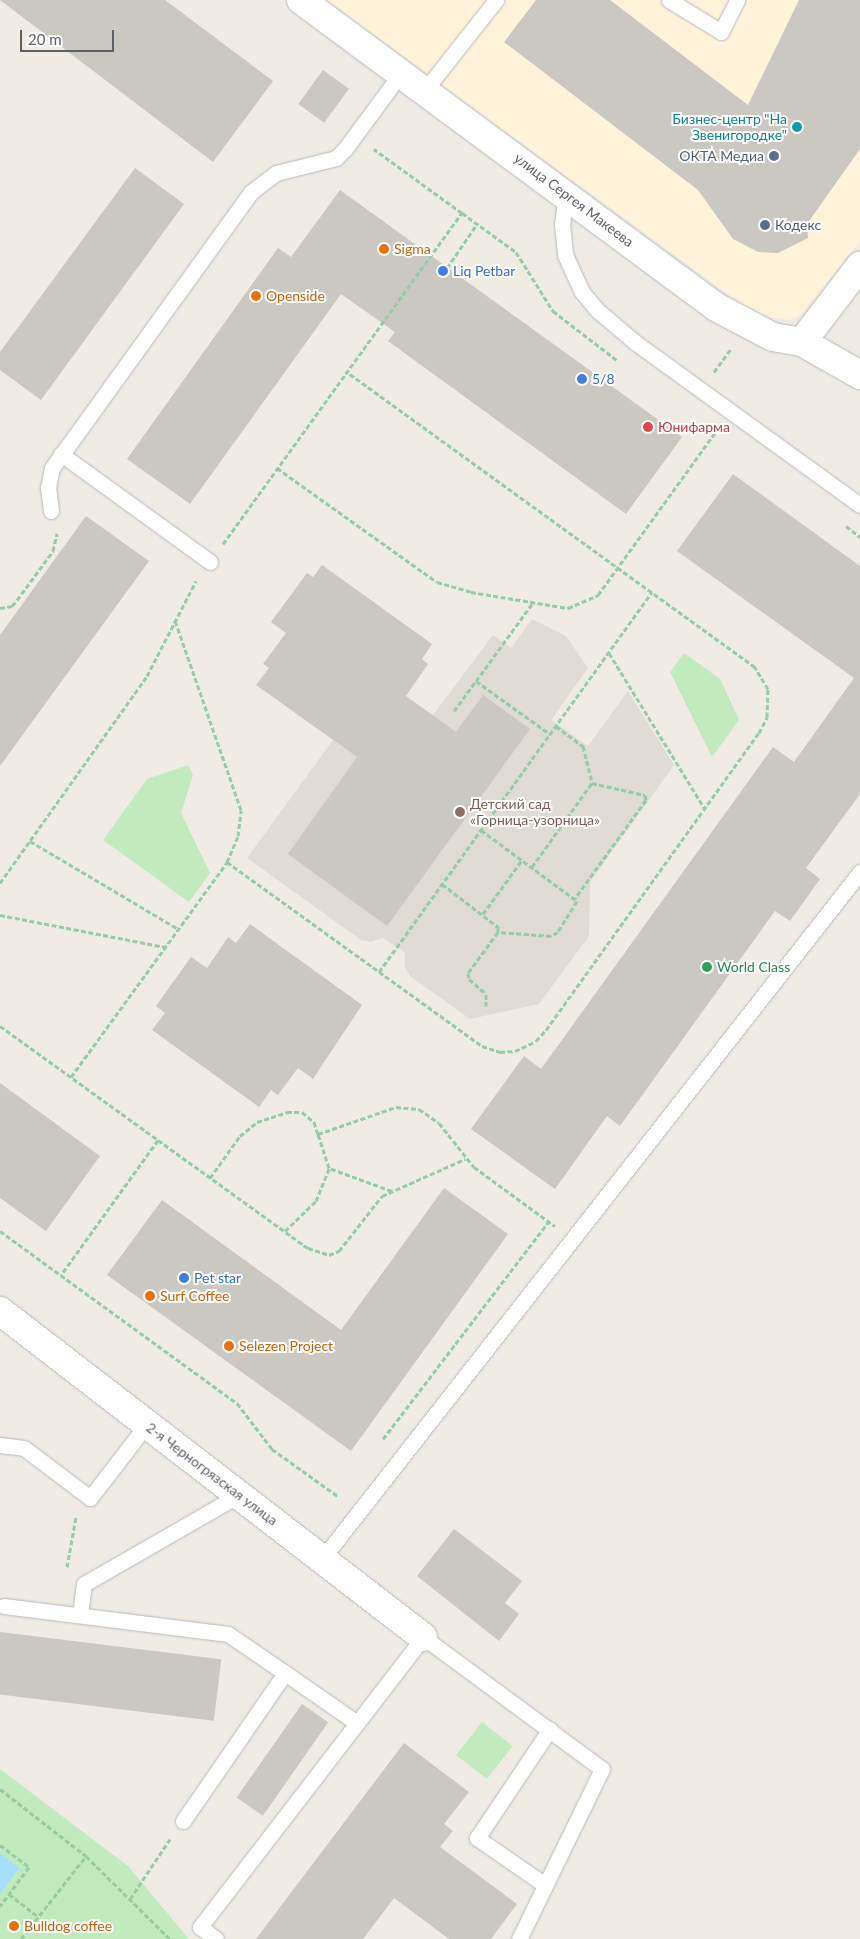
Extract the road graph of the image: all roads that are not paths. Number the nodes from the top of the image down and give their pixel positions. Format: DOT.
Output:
graph roads {
  1 [pos="301,0"];
  2 [pos="496,0"];
  3 [pos="669,0"];
  4 [pos="737,0"];
  5 [pos="401,73"];
  6 [pos="425,90"];
  7 [pos="566,194"];
  8 [pos="860,266"];
  9 [pos="802,342"];
  10 [pos="860,375"];
  11 [pos="61,454"];
  12 [pos="860,505"];
  13 [pos="51,511"];
  14 [pos="210,562"];
  15 [pos="860,872"];
  16 [pos="0,1311"];
  17 [pos="147,1424"];
  18 [pos="0,1444"];
  19 [pos="239,1495"];
  20 [pos="322,1559"];
  21 [pos="4,1606"];
  22 [pos="80,1615"];
  23 [pos="423,1637"];
  24 [pos="285,1673"];
  25 [pos="357,1723"];
  26 [pos="550,1729"];
  27 [pos="183,1821"];
  28 [pos="545,1885"];
  29 [pos="216,1939"];
  30 [pos="518,1939"];
  1 -- 5 [label="street, улица Сергея Макеева"];
  2 -- 6 [label="lane"];
  3 -- 4 [label="lane"];
  5 -- 6 [label="street, улица Сергея Макеева"];
  5 -- 11 [label="lane"];
  6 -- 7 [label="street, улица Сергея Макеева"];
  7 -- 9 [label="street, улица Сергея Макеева"];
  7 -- 12 [label="lane"];
  8 -- 9 [label="street"];
  9 -- 10 [label="street, улица Сергея Макеева"];
  11 -- 13 [label="lane"];
  11 -- 14 [label="lane"];
  15 -- 20 [label="lane"];
  16 -- 17 [label="street, 2-я Черногрязская улица"];
  17 -- 18 [label="lane"];
  17 -- 19 [label="street, 2-я Черногрязская улица"];
  19 -- 20 [label="street, 2-я Черногрязская улица"];
  19 -- 22 [label="lane"];
  20 -- 23 [label="street, 2-я Черногрязская улица"];
  21 -- 22 [label="lane"];
  22 -- 24 [label="lane"];
  23 -- 25 [label="lane"];
  23 -- 26 [label="lane"];
  24 -- 25 [label="lane"];
  24 -- 27 [label="lane"];
  25 -- 29 [label="lane"];
  26 -- 28 [label="lane"];
  26 -- 28 [label="lane"];
  28 -- 30 [label="lane"];
}
